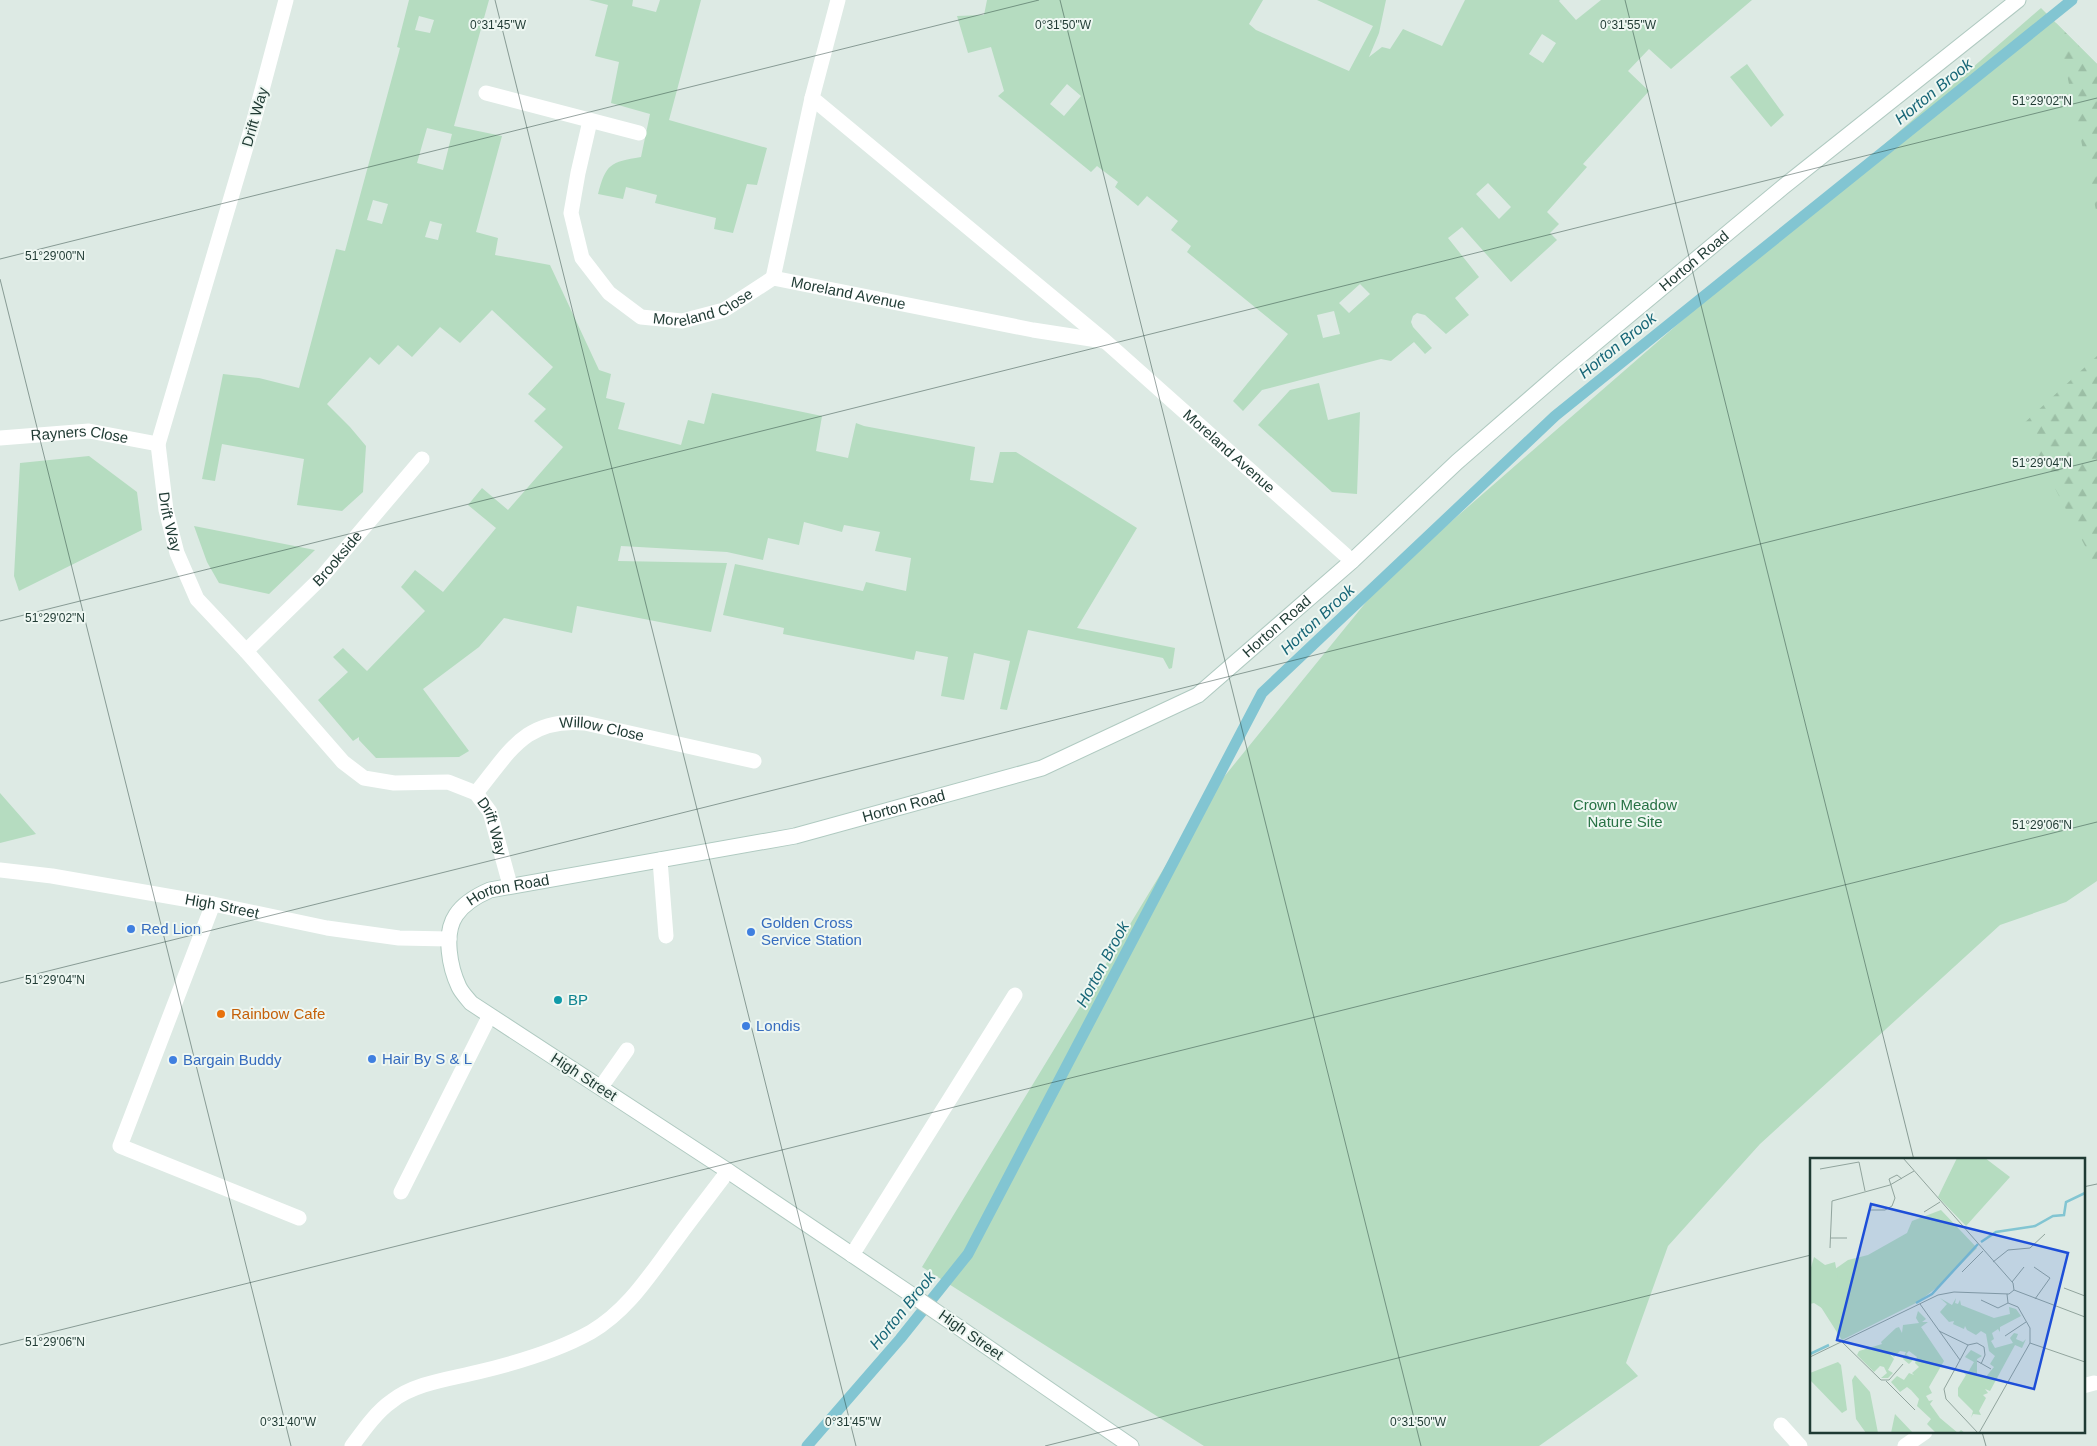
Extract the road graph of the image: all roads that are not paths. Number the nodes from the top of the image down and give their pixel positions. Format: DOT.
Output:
graph roads {
  1 [pos="286,0"];
  2 [pos="838,0"];
  3 [pos="2018,0"];
  4 [pos="486,93"];
  5 [pos="812,98"];
  6 [pos="590,121"];
  7 [pos="639,133"];
  8 [pos="772,278"];
  9 [pos="1105,341"];
  10 [pos="0,438"];
  11 [pos="158,444"];
  12 [pos="422,459"];
  13 [pos="1352,561"];
  14 [pos="246,651"];
  15 [pos="754,760"];
  16 [pos="476,793"];
  17 [pos="660,860"];
  18 [pos="0,870"];
  19 [pos="510,885"];
  20 [pos="213,904"];
  21 [pos="666,936"];
  22 [pos="450,940"];
  23 [pos="1015,994"];
  24 [pos="490,1017"];
  25 [pos="627,1050"];
  26 [pos="601,1087"];
  27 [pos="728,1171"];
  28 [pos="401,1192"];
  29 [pos="299,1218"];
  30 [pos="852,1255"];
  31 [pos="1781,1425"];
  32 [pos="1922,1434"];
  33 [pos="352,1446"];
  34 [pos="1131,1446"];
  35 [pos="1800,1446"];
  36 [pos="1904,1446"];
  1 -- 11 [label="street, Drift Way"];
  2 -- 5 [label="street, Moreland Avenue"];
  3 -- 13 [label="street, Horton Road"];
  4 -- 6 [label="street"];
  5 -- 8 [label="street, Moreland Avenue"];
  5 -- 9 [label="street, Moreland Avenue"];
  6 -- 7 [label="street"];
  6 -- 8 [label="street, Moreland Close"];
  8 -- 9 [label="street, Moreland Avenue"];
  9 -- 13 [label="street, Moreland Avenue"];
  10 -- 11 [label="street, Rayners Close"];
  11 -- 14 [label="street, Drift Way"];
  12 -- 14 [label="street, Brookside"];
  13 -- 17 [label="street, Horton Road"];
  14 -- 16 [label="street, Drift Way"];
  15 -- 16 [label="street, Willow Close"];
  16 -- 19 [label="street, Drift Way"];
  17 -- 19 [label="street, Horton Road"];
  17 -- 21 [label="street"];
  18 -- 20 [label="street, High Street"];
  19 -- 22 [label="street, Horton Road"];
  20 -- 22 [label="street, High Street"];
  20 -- 29 [label="street"];
  22 -- 24 [label="street, High Street"];
  23 -- 30 [label="street"];
  24 -- 26 [label="street, High Street"];
  24 -- 28 [label="street"];
  25 -- 26 [label="street"];
  26 -- 27 [label="street, High Street"];
  27 -- 30 [label="street, High Street"];
  27 -- 33 [label="street"];
  30 -- 34 [label="street, High Street"];
  31 -- 35 [label="street"];
  32 -- 36 [label="street"];
}
